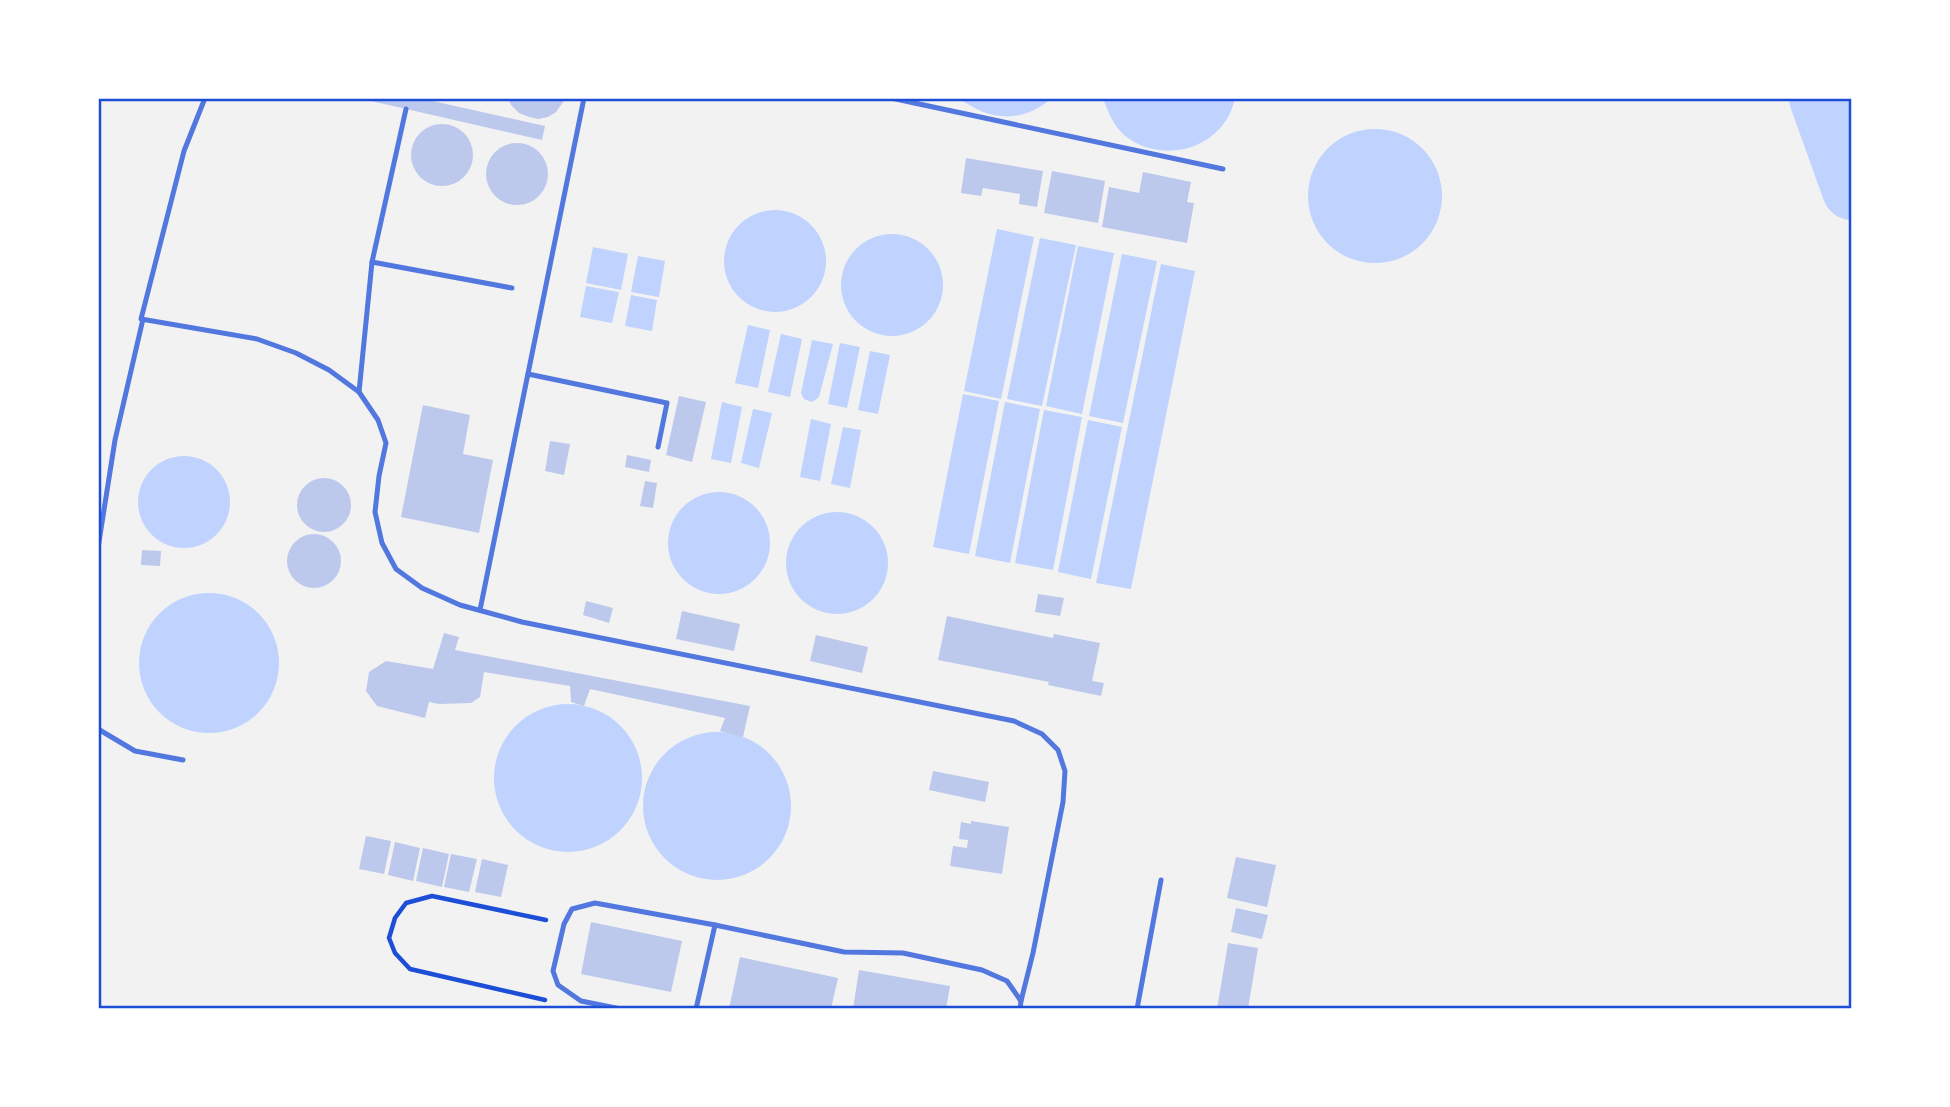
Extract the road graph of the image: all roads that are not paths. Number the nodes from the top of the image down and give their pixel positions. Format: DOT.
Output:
graph roads {
  1 [pos="205,98"];
  2 [pos="584,98"];
  3 [pos="891,98"];
  4 [pos="406,109"];
  5 [pos="1223,169"];
  6 [pos="372,262"];
  7 [pos="512,288"];
  8 [pos="143,319"];
  9 [pos="528,374"];
  10 [pos="359,392"];
  11 [pos="658,447"];
  12 [pos="98,548"];
  13 [pos="480,610"];
  14 [pos="98,729"];
  15 [pos="183,760"];
  16 [pos="1161,880"];
  17 [pos="715,925"];
  18 [pos="1021,1001"];
  19 [pos="621,1009"];
  20 [pos="696,1009"];
  21 [pos="1020,1009"];
  22 [pos="1137,1009"];
  1 -- 8 [label="lane"];
  2 -- 9 [label="lane"];
  3 -- 5 [label="lane"];
  4 -- 6 [label="lane"];
  6 -- 7 [label="lane"];
  6 -- 10 [label="lane"];
  8 -- 10 [label="lane"];
  8 -- 12 [label="lane"];
  9 -- 11 [label="lane"];
  9 -- 13 [label="lane"];
  10 -- 13 [label="lane"];
  13 -- 18 [label="lane"];
  14 -- 15 [label="lane"];
  16 -- 22 [label="lane"];
  17 -- 18 [label="lane"];
  17 -- 19 [label="lane"];
  17 -- 20 [label="lane"];
  18 -- 21 [label="lane"];
}
